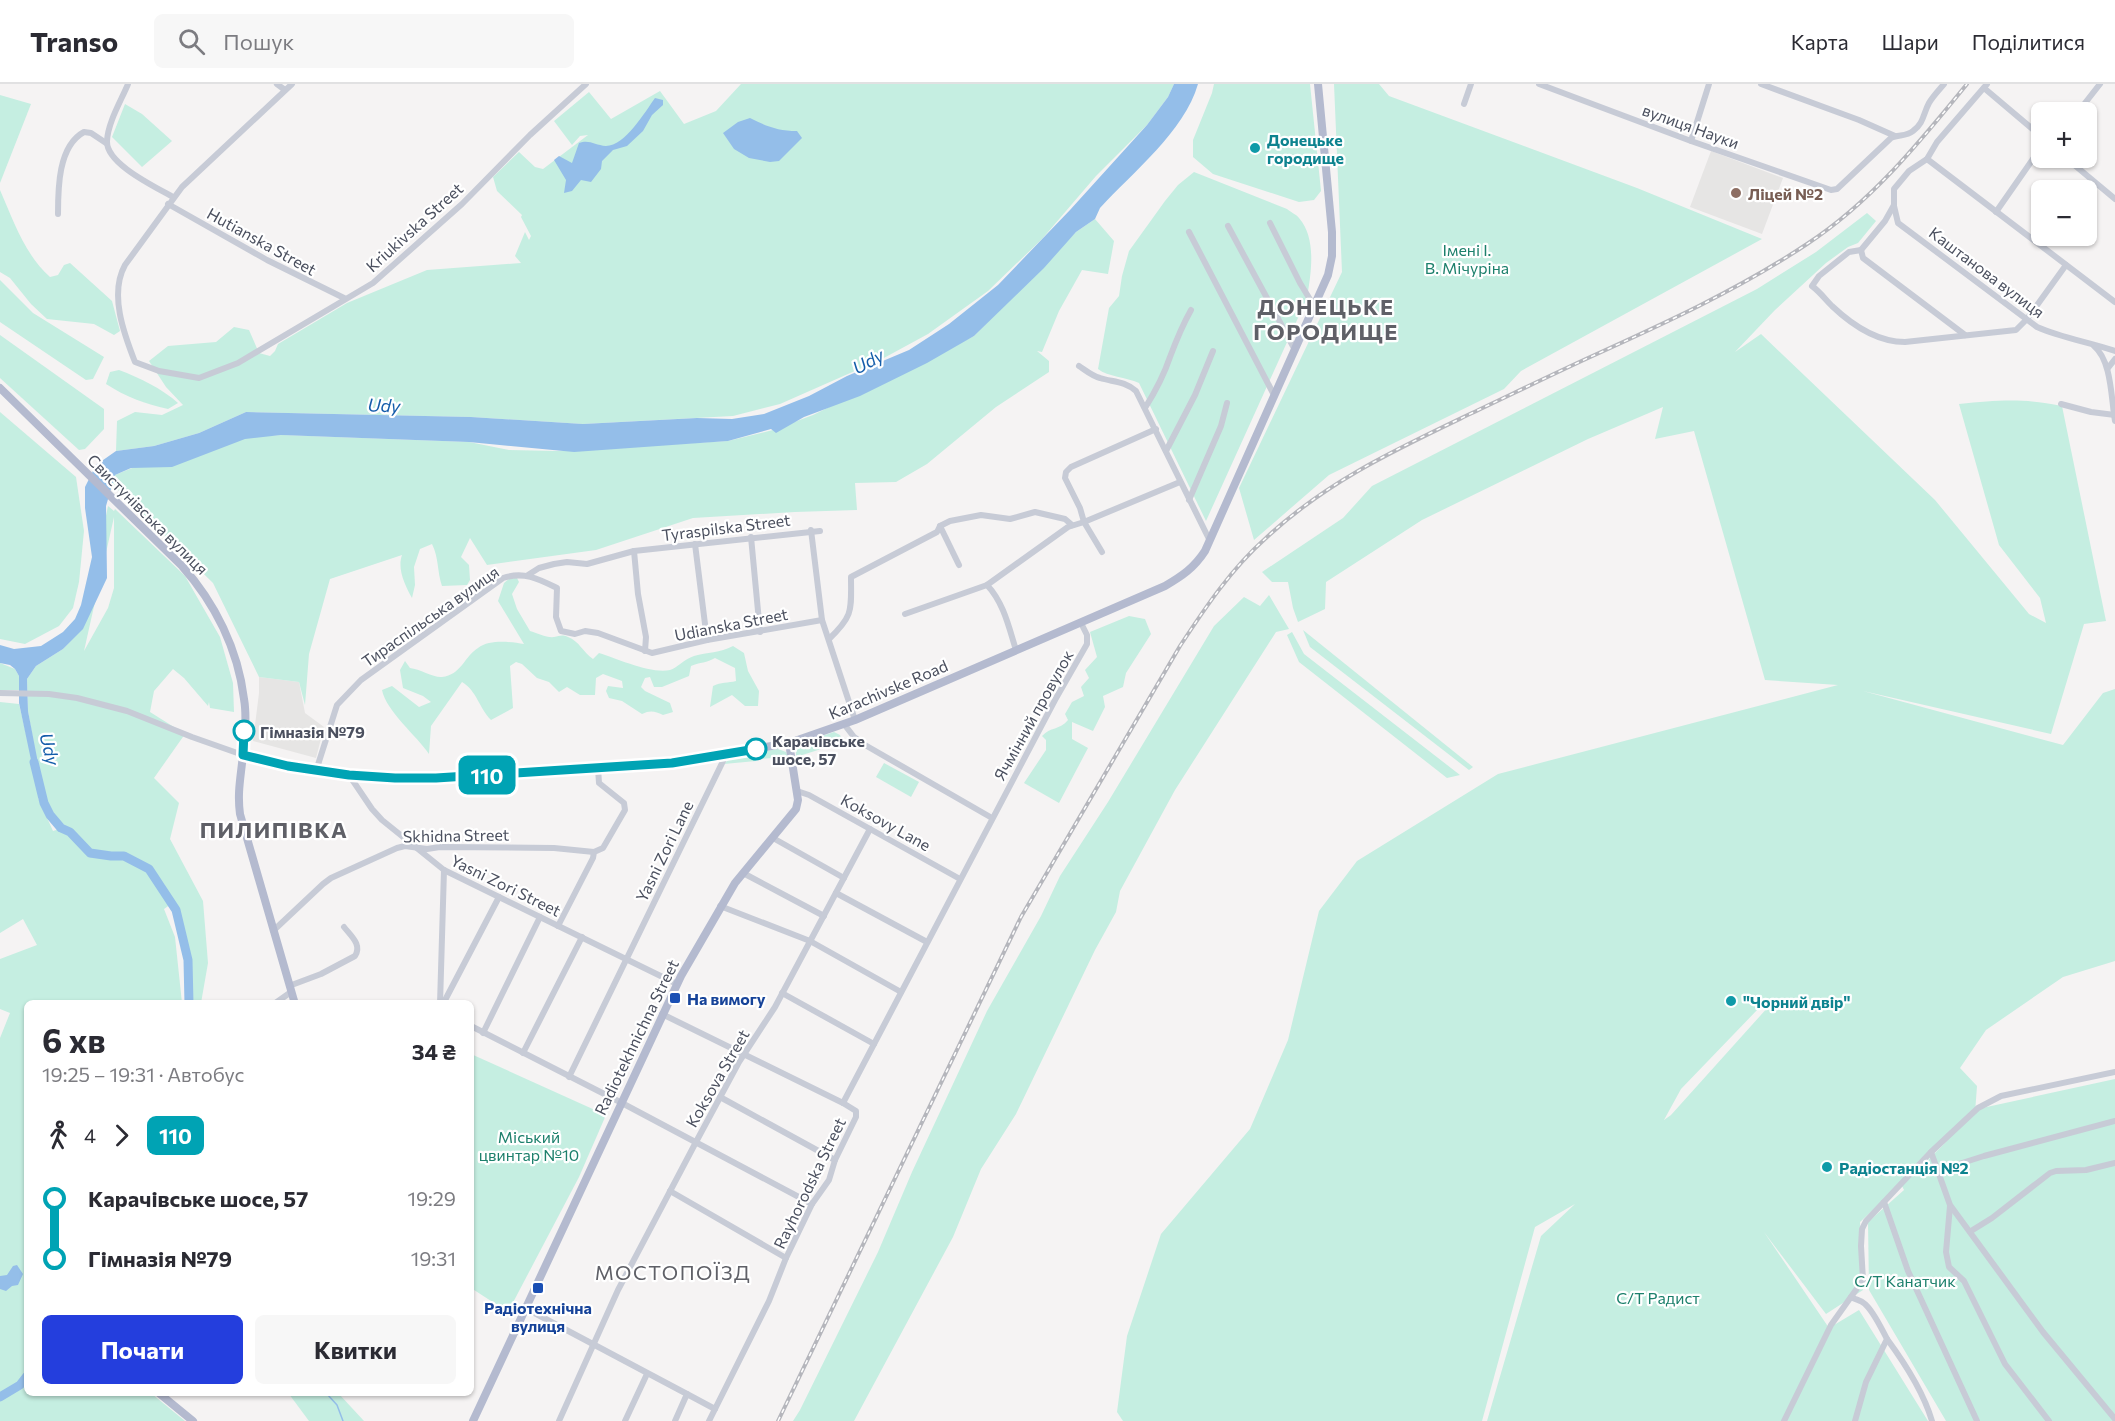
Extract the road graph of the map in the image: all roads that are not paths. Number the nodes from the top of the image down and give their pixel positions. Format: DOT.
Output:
graph roads {
  1 [pos="128,84"];
  2 [pos="277,84"];
  3 [pos="292,84"];
  4 [pos="586,84"];
  5 [pos="1318,84"];
  6 [pos="1471,84"];
  7 [pos="1539,84"];
  8 [pos="1709,84"];
  9 [pos="1761,84"];
  10 [pos="1944,84"];
  11 [pos="2100,84"];
  12 [pos="1985,86"];
  13 [pos="285,90"];
  14 [pos="2086,102"];
  15 [pos="1464,105"];
  16 [pos="2031,127"];
  17 [pos="1895,136"];
  18 [pos="1691,141"];
  19 [pos="106,143"];
  20 [pos="1927,159"];
  21 [pos="2031,162"];
  22 [pos="2078,168"];
  23 [pos="173,197"];
  24 [pos="2115,199"];
  25 [pos="168,204"];
  26 [pos="1894,205"];
  27 [pos="1996,212"];
  28 [pos="58,214"];
  29 [pos="1270,223"];
  30 [pos="1228,226"];
  31 [pos="1189,232"];
  32 [pos="1861,250"];
  33 [pos="2066,265"];
  34 [pos="344,298"];
  35 [pos="2115,302"];
  36 [pos="1314,306"];
  37 [pos="1191,310"];
  38 [pos="2027,320"];
  39 [pos="1965,335"];
  40 [pos="2089,342"];
  41 [pos="1295,350"];
  42 [pos="1213,351"];
  43 [pos="2115,351"];
  44 [pos="2115,359"];
  45 [pos="1079,366"];
  46 [pos="2108,368"];
  47 [pos="0,388"];
  48 [pos="1274,395"];
  49 [pos="1227,403"];
  50 [pos="2061,404"];
  51 [pos="1145,408"];
  52 [pos="2115,417"];
  53 [pos="1156,429"];
  54 [pos="1166,451"];
  55 [pos="1180,482"];
  56 [pos="1189,500"];
  57 [pos="1084,522"];
  58 [pos="1072,525"];
  59 [pos="940,526"];
  60 [pos="811,530"];
  61 [pos="820,531"];
  62 [pos="751,537"];
  63 [pos="1209,539"];
  64 [pos="695,544"];
  65 [pos="634,551"];
  66 [pos="1102,552"];
  67 [pos="959,565"];
  68 [pos="528,576"];
  69 [pos="987,585"];
  70 [pos="906,614"];
  71 [pos="822,620"];
  72 [pos="1081,623"];
  73 [pos="760,632"];
  74 [pos="829,639"];
  75 [pos="707,640"];
  76 [pos="1017,650"];
  77 [pos="645,651"];
  78 [pos="2,693"];
  79 [pos="855,720"];
  80 [pos="844,724"];
  81 [pos="789,743"];
  82 [pos="243,755"];
  83 [pos="726,755"];
  84 [pos="598,768"];
  85 [pos="316,771"];
  86 [pos="349,775"];
  87 [pos="797,791"];
  88 [pos="992,818"];
  89 [pos="870,829"];
  90 [pos="773,838"];
  91 [pos="412,846"];
  92 [pos="594,852"];
  93 [pos="444,870"];
  94 [pos="742,873"];
  95 [pos="844,878"];
  96 [pos="960,879"];
  97 [pos="836,893"];
  98 [pos="499,897"];
  99 [pos="720,906"];
  100 [pos="824,916"];
  101 [pos="540,917"];
  102 [pos="558,926"];
  103 [pos="344,927"];
  104 [pos="273,931"];
  105 [pos="582,937"];
  106 [pos="810,941"];
  107 [pos="927,942"];
  108 [pos="627,959"];
  109 [pos="677,984"];
  110 [pos="290,989"];
  111 [pos="901,992"];
  112 [pos="782,993"];
  113 [pos="278,1000"];
  114 [pos="294,1000"];
  115 [pos="441,1000"];
  116 [pos="443,1000"];
  117 [pos="662,1014"];
  118 [pos="474,1028"];
  119 [pos="483,1033"];
  120 [pos="874,1044"];
  121 [pos="523,1053"];
  122 [pos="744,1054"];
  123 [pos="2115,1072"];
  124 [pos="569,1077"];
  125 [pos="720,1097"];
  126 [pos="620,1102"];
  127 [pos="843,1103"];
  128 [pos="2115,1121"];
  129 [pos="696,1142"];
  130 [pos="1931,1152"];
  131 [pos="834,1160"];
  132 [pos="2115,1162"];
  133 [pos="1937,1171"];
  134 [pos="670,1191"];
  135 [pos="1884,1202"];
  136 [pos="812,1204"];
  137 [pos="1950,1205"];
  138 [pos="1971,1231"];
  139 [pos="786,1258"];
  140 [pos="1851,1297"];
  141 [pos="525,1308"];
  142 [pos="1887,1339"];
  143 [pos="594,1345"];
  144 [pos="647,1374"];
  145 [pos="687,1394"];
  146 [pos="162,1396"];
  147 [pos="715,1409"];
  148 [pos="2115,1419"];
  149 [pos="193,1421"];
  150 [pos="473,1421"];
  151 [pos="559,1421"];
  152 [pos="625,1421"];
  153 [pos="675,1421"];
  154 [pos="710,1421"];
  155 [pos="1784,1421"];
  156 [pos="1855,1421"];
  157 [pos="1932,1421"];
  158 [pos="1977,1421"];
  159 [pos="2049,1421"];
  1 -- 19 [label="street"];
  2 -- 13 [label="street"];
  3 -- 13 [label="street"];
  4 -- 34 [label="street, Kriukivska Street"];
  5 -- 36 [label="main road, Karachivske Road"];
  6 -- 15 [label="street"];
  7 -- 18 [label="street, вулиця Науки"];
  8 -- 18 [label="street"];
  9 -- 17 [label="street"];
  10 -- 17 [label="street"];
  11 -- 14 [label="street"];
  12 -- 16 [label="street"];
  12 -- 20 [label="street"];
  13 -- 23 [label="street"];
  17 -- 18 [label="street, вулиця Науки"];
  19 -- 23 [label="street"];
  19 -- 28 [label="street"];
  20 -- 26 [label="street"];
  20 -- 27 [label="street"];
  21 -- 27 [label="street"];
  22 -- 24 [label="street"];
  23 -- 25 [label="street"];
  25 -- 34 [label="street, Hutianska Street"];
  25 -- 34 [label="street, Kriukivska Street"];
  26 -- 32 [label="street"];
  26 -- 38 [label="street, Каштанова вулиця"];
  27 -- 33 [label="street"];
  29 -- 36 [label="street"];
  30 -- 41 [label="street"];
  31 -- 48 [label="street"];
  32 -- 39 [label="street"];
  32 -- 39 [label="street"];
  33 -- 35 [label="street"];
  33 -- 38 [label="street"];
  36 -- 41 [label="main road, Karachivske Road"];
  37 -- 51 [label="street"];
  38 -- 39 [label="street"];
  38 -- 40 [label="street, Каштанова вулиця"];
  40 -- 43 [label="street, Каштанова вулиця"];
  40 -- 46 [label="street"];
  41 -- 48 [label="main road, Karachivske Road"];
  42 -- 54 [label="street"];
  44 -- 46 [label="street"];
  45 -- 51 [label="street"];
  46 -- 52 [label="street"];
  47 -- 82 [label="main road, Свистунівська вулиця"];
  48 -- 63 [label="main road, Karachivske Road"];
  49 -- 56 [label="street"];
  50 -- 52 [label="street"];
  51 -- 53 [label="street"];
  53 -- 54 [label="street"];
  53 -- 57 [label="street"];
  54 -- 55 [label="street"];
  55 -- 56 [label="street"];
  55 -- 57 [label="street"];
  56 -- 63 [label="street"];
  57 -- 58 [label="street"];
  57 -- 66 [label="street"];
  58 -- 59 [label="street"];
  58 -- 69 [label="street"];
  59 -- 67 [label="street"];
  59 -- 74 [label="street"];
  60 -- 61 [label="street, Tyraspilska Street"];
  60 -- 62 [label="street, Tyraspilska Street"];
  60 -- 71 [label="street"];
  62 -- 64 [label="street, Tyraspilska Street"];
  62 -- 73 [label="street"];
  63 -- 72 [label="main road, Karachivske Road"];
  64 -- 65 [label="street, Tyraspilska Street"];
  64 -- 75 [label="street"];
  65 -- 68 [label="street, Tyraspilska Street"];
  65 -- 77 [label="street"];
  68 -- 77 [label="street"];
  68 -- 85 [label="street, Тираспільська вулиця"];
  69 -- 70 [label="street"];
  69 -- 76 [label="street"];
  71 -- 73 [label="street, Udianska Street"];
  71 -- 74 [label="street"];
  72 -- 76 [label="main road, Karachivske Road"];
  72 -- 88 [label="street, Ячмінний провулок"];
  73 -- 75 [label="street, Udianska Street"];
  74 -- 79 [label="street"];
  75 -- 77 [label="street, Udianska Street"];
  76 -- 79 [label="main road, Karachivske Road"];
  78 -- 82 [label="street, Karachivske Road"];
  79 -- 80 [label="main road, Karachivske Road"];
  80 -- 81 [label="main road, Karachivske Road"];
  80 -- 88 [label="street"];
  81 -- 83 [label="main road, Karachivske Road"];
  81 -- 87 [label="main road, Radiotekhnichna Street"];
  82 -- 85 [label="main road, Karachivske Road"];
  82 -- 104 [label="main road, Свистунівська вулиця"];
  83 -- 84 [label="main road, Karachivske Road"];
  83 -- 108 [label="street, Yasni Zori Lane"];
  84 -- 86 [label="main road, Karachivske Road"];
  84 -- 92 [label="street"];
  85 -- 86 [label="main road, Karachivske Road"];
  86 -- 91 [label="street, Yasni Zori Street"];
  87 -- 89 [label="street, Koksovy Lane"];
  87 -- 90 [label="main road, Radiotekhnichna Street"];
  88 -- 96 [label="street, Rayhorodska Street"];
  89 -- 95 [label="street, Koksova Street"];
  89 -- 96 [label="street, Koksovy Lane"];
  90 -- 94 [label="main road, Radiotekhnichna Street"];
  90 -- 95 [label="street"];
  91 -- 92 [label="street, Skhidna Street"];
  91 -- 93 [label="street, Yasni Zori Street"];
  91 -- 104 [label="street, Skhidna Street"];
  92 -- 102 [label="street"];
  93 -- 98 [label="street, Yasni Zori Street"];
  93 -- 115 [label="street"];
  94 -- 99 [label="main road, Radiotekhnichna Street"];
  94 -- 100 [label="street"];
  95 -- 97 [label="street, Koksova Street"];
  96 -- 107 [label="street, Rayhorodska Street"];
  97 -- 100 [label="street, Koksova Street"];
  97 -- 107 [label="street"];
  98 -- 101 [label="street, Yasni Zori Street"];
  98 -- 116 [label="street"];
  99 -- 106 [label="street"];
  99 -- 109 [label="main road, Radiotekhnichna Street"];
  100 -- 106 [label="street, Koksova Street"];
  101 -- 102 [label="street, Yasni Zori Street"];
  101 -- 119 [label="street"];
  102 -- 105 [label="street, Yasni Zori Street"];
  103 -- 110 [label="street"];
  104 -- 110 [label="main road, Свистунівська вулиця"];
  105 -- 108 [label="street, Yasni Zori Street"];
  105 -- 121 [label="street"];
  106 -- 111 [label="street"];
  106 -- 112 [label="street, Koksova Street"];
  107 -- 111 [label="street, Rayhorodska Street"];
  108 -- 109 [label="street, Yasni Zori Street"];
  108 -- 124 [label="street, Yasni Zori Lane"];
  109 -- 117 [label="main road, Radiotekhnichna Street"];
  110 -- 113 [label="street"];
  110 -- 114 [label="main road, Свистунівська вулиця"];
  111 -- 120 [label="street, Rayhorodska Street"];
  112 -- 120 [label="street"];
  112 -- 122 [label="street, Koksova Street"];
  117 -- 122 [label="street"];
  117 -- 126 [label="main road, Radiotekhnichna Street"];
  118 -- 119 [label="street"];
  119 -- 121 [label="street"];
  120 -- 127 [label="street, Rayhorodska Street"];
  121 -- 124 [label="street"];
  122 -- 125 [label="street, Koksova Street"];
  122 -- 127 [label="street"];
  123 -- 130 [label="street"];
  124 -- 126 [label="street"];
  125 -- 129 [label="street, Koksova Street"];
  125 -- 131 [label="street"];
  126 -- 129 [label="street"];
  126 -- 141 [label="main road, Radiotekhnichna Street"];
  127 -- 131 [label="street, Rayhorodska Street"];
  128 -- 133 [label="street"];
  129 -- 134 [label="street, Koksova Street"];
  129 -- 136 [label="street"];
  130 -- 133 [label="street"];
  130 -- 135 [label="street"];
  131 -- 136 [label="street, Rayhorodska Street"];
  132 -- 138 [label="street"];
  133 -- 137 [label="street"];
  134 -- 139 [label="street"];
  134 -- 143 [label="street, Koksova Street"];
  135 -- 140 [label="street"];
  135 -- 158 [label="street"];
  136 -- 139 [label="street, Rayhorodska Street"];
  137 -- 138 [label="street"];
  137 -- 159 [label="street"];
  138 -- 148 [label="street"];
  139 -- 147 [label="street, Rayhorodska Street"];
  140 -- 142 [label="street"];
  140 -- 155 [label="street"];
  141 -- 143 [label="street"];
  141 -- 150 [label="main road, Radiotekhnichna Street"];
  142 -- 156 [label="street"];
  142 -- 157 [label="street"];
  143 -- 144 [label="street"];
  143 -- 151 [label="street, Koksova Street"];
  144 -- 145 [label="street"];
  144 -- 152 [label="street"];
  145 -- 147 [label="street"];
  145 -- 153 [label="street"];
  146 -- 149 [label="main road"];
  147 -- 154 [label="street, Rayhorodska Street"];
}
